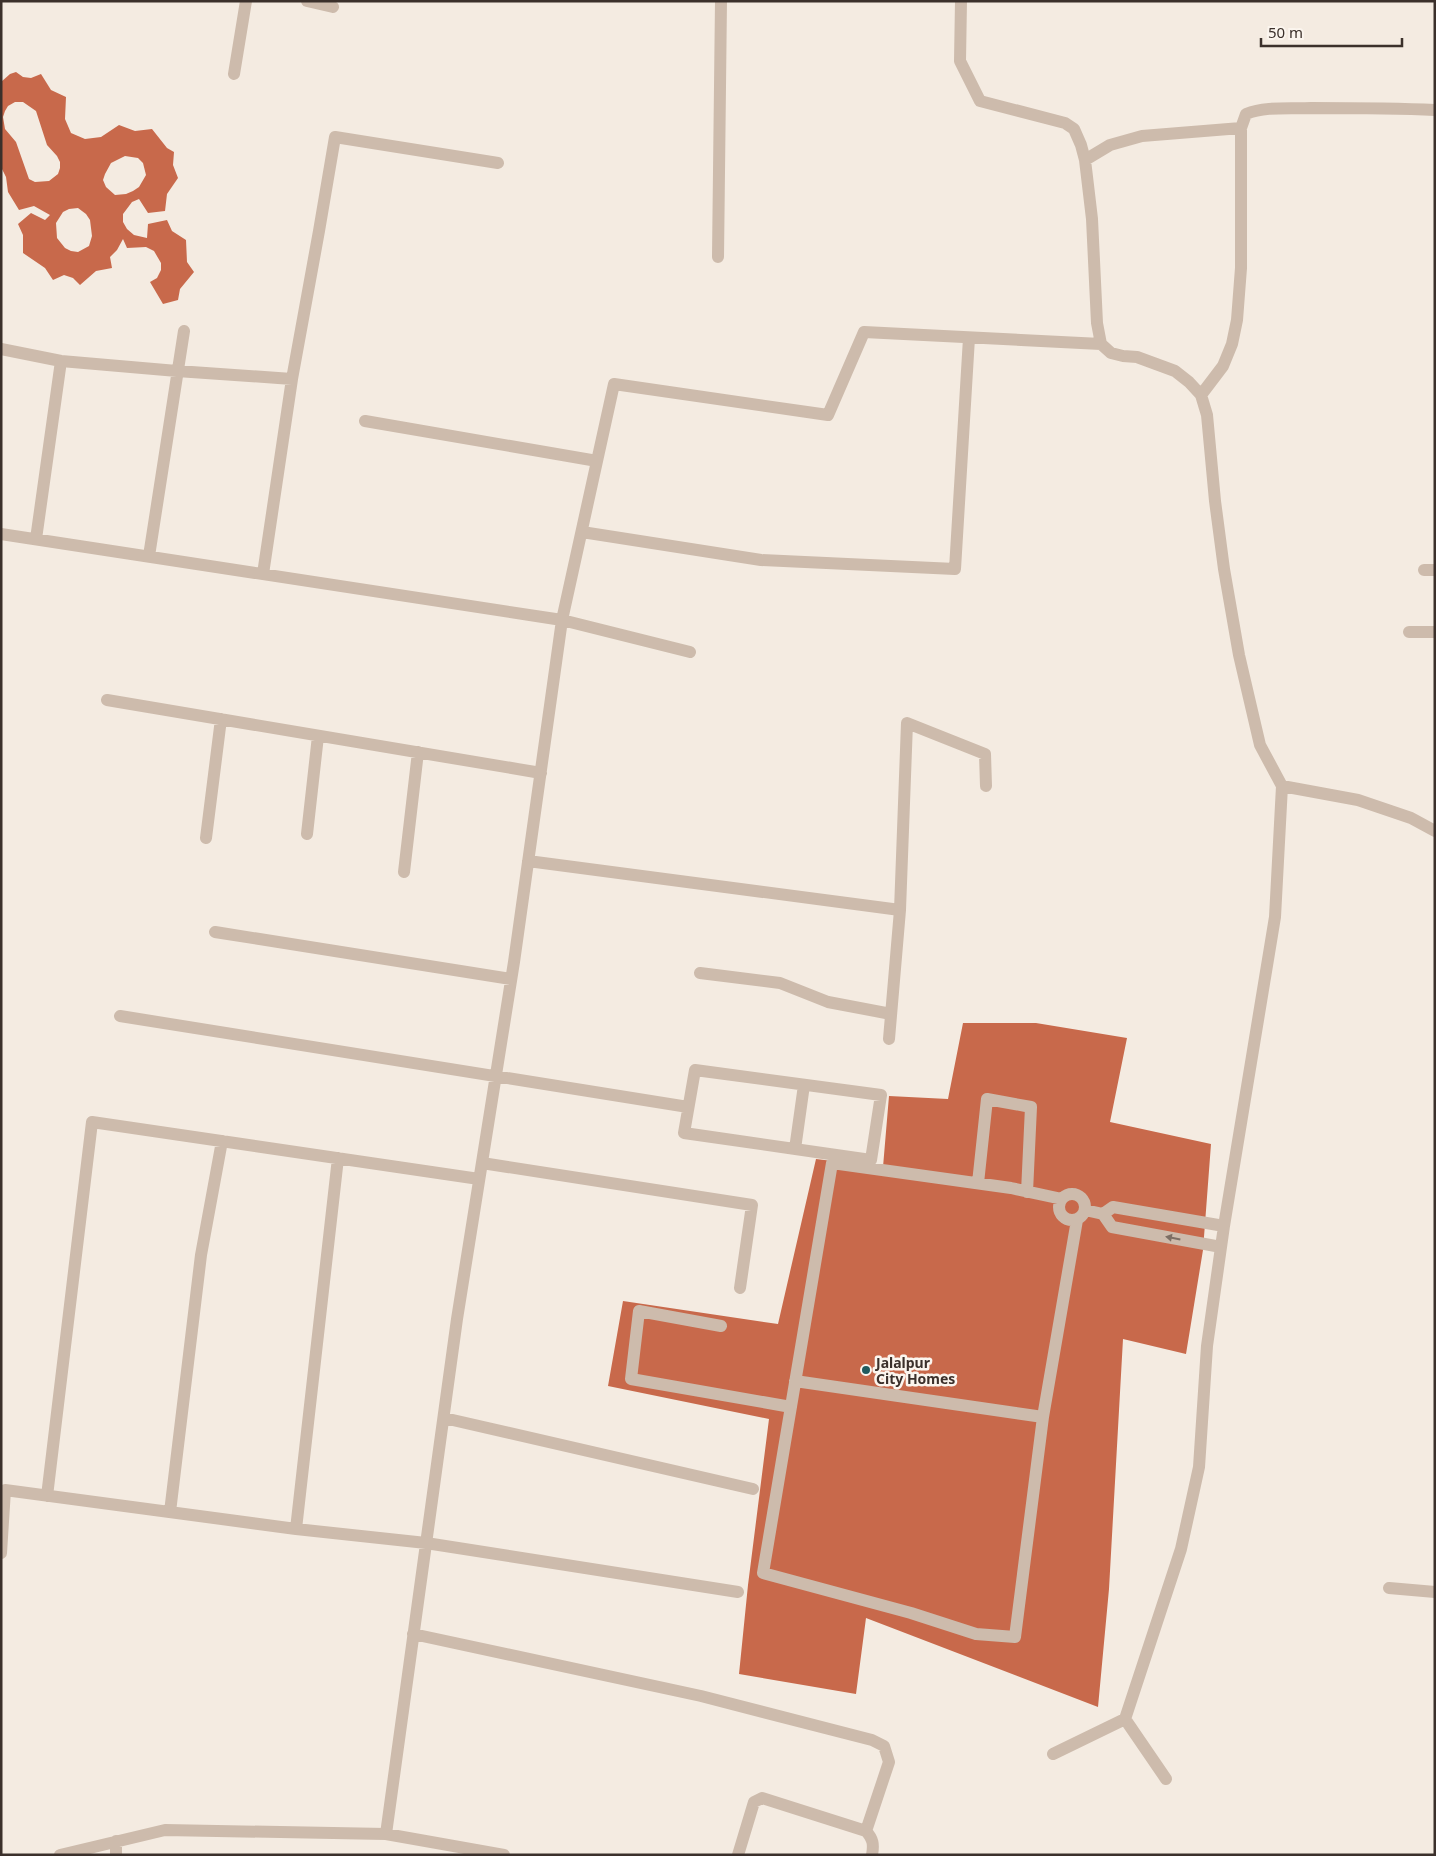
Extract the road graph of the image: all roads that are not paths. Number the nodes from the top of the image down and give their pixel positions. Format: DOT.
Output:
graph roads {
  1 [pos="246,1"];
  2 [pos="307,1"];
  3 [pos="721,1"];
  4 [pos="961,1"];
  5 [pos="333,7"];
  6 [pos="234,74"];
  7 [pos="1435,110"];
  8 [pos="1241,128"];
  9 [pos="1085,160"];
  10 [pos="498,163"];
  11 [pos="718,257"];
  12 [pos="184,331"];
  13 [pos="969,338"];
  14 [pos="1101,344"];
  15 [pos="1,349"];
  16 [pos="61,361"];
  17 [pos="177,371"];
  18 [pos="292,379"];
  19 [pos="1201,394"];
  20 [pos="365,421"];
  21 [pos="597,461"];
  22 [pos="582,532"];
  23 [pos="1,534"];
  24 [pos="36,539"];
  25 [pos="149,556"];
  26 [pos="263,574"];
  27 [pos="562,620"];
  28 [pos="1409,632"];
  29 [pos="1435,632"];
  30 [pos="690,652"];
  31 [pos="107,700"];
  32 [pos="221,719"];
  33 [pos="318,736"];
  34 [pos="418,752"];
  35 [pos="541,773"];
  36 [pos="986,786"];
  37 [pos="1282,786"];
  38 [pos="1435,831"];
  39 [pos="307,834"];
  40 [pos="206,838"];
  41 [pos="528,861"];
  42 [pos="404,872"];
  43 [pos="900,910"];
  44 [pos="215,932"];
  45 [pos="700,973"];
  46 [pos="511,979"];
  47 [pos="891,1014"];
  48 [pos="120,1016"];
  49 [pos="889,1039"];
  50 [pos="496,1075"];
  51 [pos="804,1085"];
  52 [pos="688,1107"];
  53 [pos="222,1141"];
  54 [pos="795,1149"];
  55 [pos="338,1158"];
  56 [pos="482,1163"];
  57 [pos="480,1179"];
  58 [pos="978,1183"];
  59 [pos="1027,1192"];
  60 [pos="1062,1199"];
  61 [pos="1102,1214"];
  62 [pos="1081,1215"];
  63 [pos="1224,1226"];
  64 [pos="1221,1247"];
  65 [pos="740,1288"];
  66 [pos="720,1326"];
  67 [pos="795,1381"];
  68 [pos="791,1407"];
  69 [pos="1043,1416"];
  70 [pos="444,1418"];
  71 [pos="752,1489"];
  72 [pos="3,1490"];
  73 [pos="47,1496"];
  74 [pos="170,1512"];
  75 [pos="296,1529"];
  76 [pos="426,1543"];
  77 [pos="1,1553"];
  78 [pos="1389,1588"];
  79 [pos="738,1592"];
  80 [pos="1435,1592"];
  81 [pos="413,1634"];
  82 [pos="1125,1719"];
  83 [pos="1053,1754"];
  84 [pos="1166,1779"];
  85 [pos="866,1831"];
  86 [pos="386,1834"];
  87 [pos="116,1841"];
  88 [pos="60,1855"];
  89 [pos="116,1855"];
  90 [pos="504,1855"];
  91 [pos="738,1855"];
  92 [pos="872,1855"];
  1 -- 6 [label="street"];
  2 -- 5 [label="street"];
  3 -- 11 [label="street"];
  4 -- 9 [label="street"];
  7 -- 8 [label="street"];
  8 -- 9 [label="street"];
  8 -- 19 [label="street"];
  9 -- 14 [label="street"];
  10 -- 18 [label="street"];
  12 -- 17 [label="street"];
  13 -- 14 [label="street"];
  13 -- 21 [label="street"];
  13 -- 22 [label="street"];
  14 -- 19 [label="street"];
  15 -- 16 [label="street"];
  16 -- 17 [label="street"];
  16 -- 24 [label="street"];
  17 -- 18 [label="street"];
  17 -- 25 [label="street"];
  18 -- 26 [label="street"];
  19 -- 37 [label="street"];
  20 -- 21 [label="street"];
  21 -- 22 [label="street"];
  22 -- 27 [label="street"];
  23 -- 24 [label="street"];
  24 -- 25 [label="street"];
  25 -- 26 [label="street"];
  26 -- 27 [label="street"];
  27 -- 30 [label="street"];
  27 -- 35 [label="street"];
  28 -- 29 [label="street"];
  31 -- 32 [label="street"];
  32 -- 33 [label="street"];
  32 -- 40 [label="street"];
  33 -- 34 [label="street"];
  33 -- 39 [label="street"];
  34 -- 35 [label="street"];
  34 -- 42 [label="street"];
  35 -- 41 [label="street"];
  36 -- 43 [label="street"];
  37 -- 38 [label="street"];
  37 -- 63 [label="street"];
  41 -- 43 [label="street"];
  41 -- 46 [label="street"];
  43 -- 47 [label="street"];
  44 -- 46 [label="street"];
  45 -- 47 [label="street"];
  46 -- 50 [label="street"];
  47 -- 49 [label="street"];
  48 -- 50 [label="street"];
  50 -- 52 [label="street"];
  50 -- 56 [label="street"];
  51 -- 52 [label="street"];
  51 -- 54 [label="street"];
  51 -- 54 [label="street"];
  52 -- 54 [label="street"];
  53 -- 55 [label="street"];
  53 -- 73 [label="street"];
  53 -- 74 [label="street"];
  55 -- 57 [label="street"];
  55 -- 75 [label="street"];
  56 -- 57 [label="street"];
  56 -- 65 [label="street"];
  57 -- 70 [label="street"];
  58 -- 59 [label="street"];
  58 -- 59 [label="street"];
  58 -- 67 [label="street"];
  59 -- 60 [label="street"];
  60 -- 62 [label="street"];
  60 -- 62 [label="street"];
  61 -- 62 [label="street"];
  61 -- 63 [label="street"];
  64 -- 61 [label="street, one-way"];
  62 -- 69 [label="street"];
  63 -- 64 [label="street"];
  64 -- 82 [label="street"];
  66 -- 68 [label="street"];
  67 -- 68 [label="street"];
  67 -- 69 [label="street"];
  68 -- 69 [label="street"];
  70 -- 71 [label="street"];
  70 -- 76 [label="street"];
  72 -- 73 [label="street"];
  72 -- 77 [label="street"];
  73 -- 74 [label="street"];
  74 -- 75 [label="street"];
  75 -- 76 [label="street"];
  76 -- 79 [label="street"];
  76 -- 81 [label="street"];
  78 -- 80 [label="street"];
  81 -- 85 [label="street"];
  81 -- 86 [label="street"];
  82 -- 83 [label="street"];
  82 -- 84 [label="street"];
  85 -- 91 [label="street"];
  85 -- 92 [label="street"];
  86 -- 87 [label="street"];
  86 -- 90 [label="street"];
  87 -- 88 [label="street"];
  87 -- 89 [label="street"];
}
